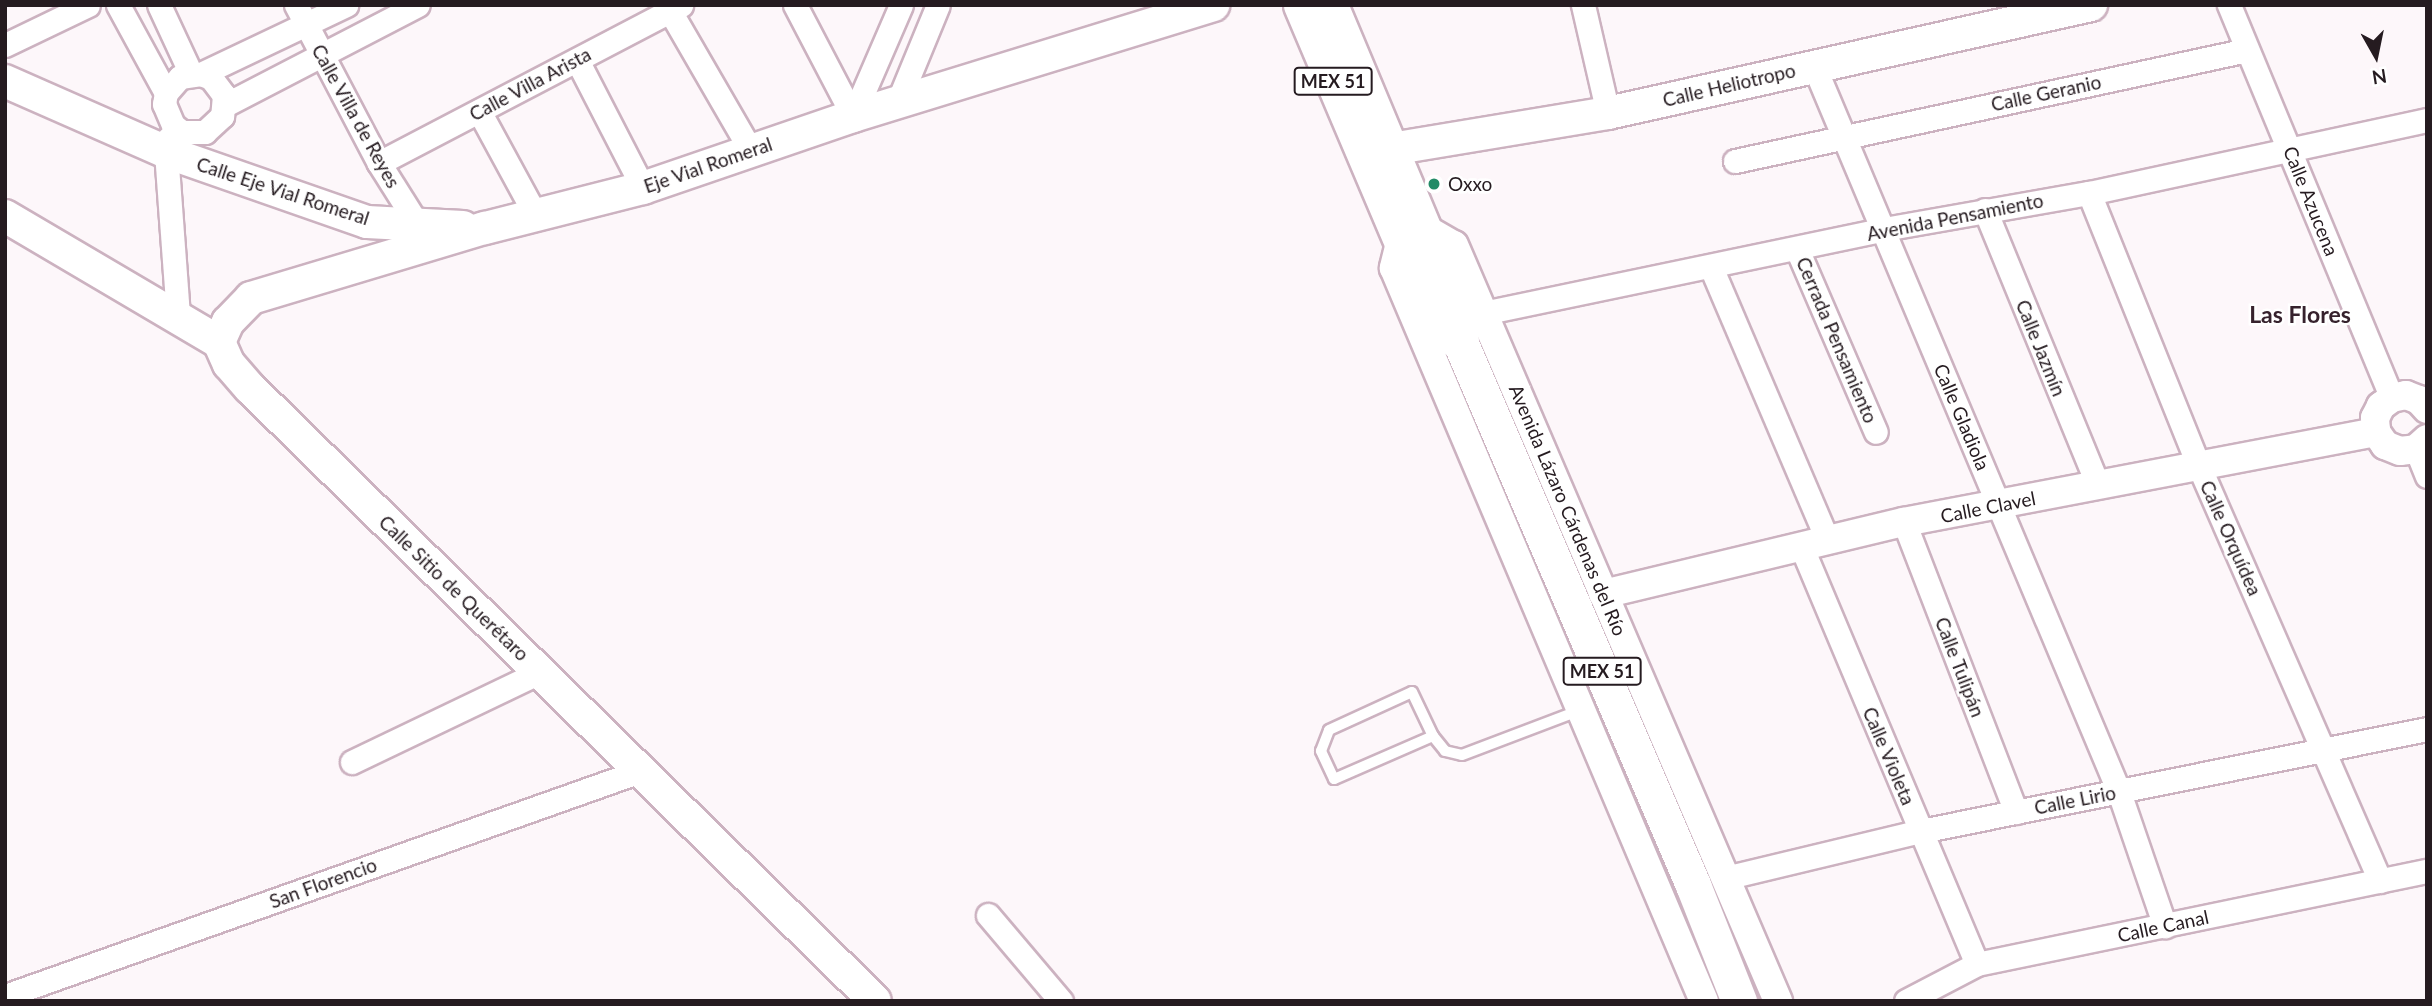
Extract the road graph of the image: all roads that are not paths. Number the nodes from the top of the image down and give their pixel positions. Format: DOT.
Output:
graph roads {
  1 [pos="88,5"];
  2 [pos="118,5"];
  3 [pos="159,5"];
  4 [pos="346,5"];
  5 [pos="418,5"];
  6 [pos="795,5"];
  7 [pos="901,5"];
  8 [pos="938,5"];
  9 [pos="1213,5"];
  10 [pos="1301,5"];
  11 [pos="1330,5"];
  12 [pos="1583,5"];
  13 [pos="2091,5"];
  14 [pos="2229,5"];
  15 [pos="676,8"];
  16 [pos="302,15"];
  17 [pos="5,45"];
  18 [pos="2248,50"];
  19 [pos="322,54"];
  20 [pos="577,60"];
  21 [pos="1815,66"];
  22 [pos="196,74"];
  23 [pos="5,81"];
  24 [pos="166,93"];
  25 [pos="898,102"];
  26 [pos="225,105"];
  27 [pos="479,111"];
  28 [pos="1608,113"];
  29 [pos="853,116"];
  30 [pos="2427,120"];
  31 [pos="1844,136"];
  32 [pos="169,139"];
  33 [pos="2290,148"];
  34 [pos="751,151"];
  35 [pos="1378,153"];
  36 [pos="1735,162"];
  37 [pos="379,163"];
  38 [pos="643,188"];
  39 [pos="2089,193"];
  40 [pos="1985,210"];
  41 [pos="5,216"];
  42 [pos="536,216"];
  43 [pos="485,228"];
  44 [pos="1884,229"];
  45 [pos="1412,234"];
  46 [pos="412,238"];
  47 [pos="1797,249"];
  48 [pos="1711,267"];
  49 [pos="1483,313"];
  50 [pos="178,317"];
  51 [pos="219,342"];
  52 [pos="2392,398"];
  53 [pos="2427,409"];
  54 [pos="1876,432"];
  55 [pos="2376,432"];
  56 [pos="2421,444"];
  57 [pos="2198,464"];
  58 [pos="2427,476"];
  59 [pos="2098,486"];
  60 [pos="1999,507"];
  61 [pos="1904,523"];
  62 [pos="1815,545"];
  63 [pos="1603,594"];
  64 [pos="540,672"];
  65 [pos="1581,710"];
  66 [pos="2427,729"];
  67 [pos="1433,736"];
  68 [pos="2325,752"];
  69 [pos="352,762"];
  70 [pos="640,771"];
  71 [pos="2119,792"];
  72 [pos="2015,812"];
  73 [pos="1921,831"];
  74 [pos="2427,871"];
  75 [pos="1725,878"];
  76 [pos="2380,881"];
  77 [pos="988,915"];
  78 [pos="2165,926"];
  79 [pos="1977,964"];
  80 [pos="5,996"];
  81 [pos="875,1001"];
  82 [pos="1062,1001"];
  83 [pos="1704,1001"];
  84 [pos="1739,1001"];
  85 [pos="1778,1001"];
  86 [pos="1906,1001"];
  1 -- 17 [label="street"];
  2 -- 24 [label="street"];
  3 -- 22 [label="street"];
  4 -- 16 [label="street"];
  5 -- 19 [label="street"];
  6 -- 29 [label="street"];
  7 -- 29 [label="street"];
  8 -- 25 [label="street"];
  9 -- 25 [label="main road, Eje Vial Romeral"];
  10 -- 35 [label="main road, Avenida Lázaro Cárdenas del Río / MEX 51"];
  11 -- 35 [label="main road, Avenida Lázaro Cárdenas del Río / MEX 51"];
  12 -- 28 [label="street"];
  13 -- 21 [label="main road, Calle Heliotropo"];
  14 -- 18 [label="street, Calle Azucena"];
  15 -- 20 [label="street, Calle Villa Arista"];
  15 -- 34 [label="street"];
  16 -- 19 [label="street, Calle Villa de Reyes"];
  16 -- 22 [label="street"];
  18 -- 31 [label="street, Calle Geranio"];
  18 -- 33 [label="street, Calle Azucena"];
  19 -- 26 [label="street"];
  19 -- 37 [label="street, Calle Villa de Reyes"];
  20 -- 27 [label="street, Calle Villa Arista"];
  20 -- 38 [label="street"];
  21 -- 28 [label="main road, Calle Heliotropo"];
  21 -- 31 [label="street, Calle Gladiola"];
  22 -- 24 [label="street"];
  22 -- 26 [label="street"];
  23 -- 32 [label="main road, Calle Eje Vial Romeral"];
  24 -- 32 [label="street"];
  25 -- 29 [label="main road, Eje Vial Romeral"];
  26 -- 32 [label="street"];
  27 -- 37 [label="street, Calle Villa Arista"];
  27 -- 42 [label="street"];
  28 -- 35 [label="main road, Calle Heliotropo"];
  29 -- 34 [label="main road, Eje Vial Romeral"];
  30 -- 33 [label="street, Avenida Pensamiento"];
  31 -- 36 [label="street, Calle Geranio"];
  31 -- 44 [label="street, Calle Gladiola"];
  32 -- 46 [label="main road, Calle Eje Vial Romeral"];
  32 -- 50 [label="street"];
  33 -- 39 [label="street, Avenida Pensamiento"];
  33 -- 52 [label="street, Calle Azucena"];
  34 -- 38 [label="main road, Eje Vial Romeral"];
  35 -- 45 [label="main road, Avenida Lázaro Cárdenas del Río / MEX 51"];
  37 -- 46 [label="street, Calle Villa de Reyes"];
  38 -- 42 [label="main road, Eje Vial Romeral"];
  39 -- 40 [label="street, Avenida Pensamiento"];
  39 -- 57 [label="street, Calle Orquídea"];
  40 -- 44 [label="street, Avenida Pensamiento"];
  40 -- 59 [label="street, Calle Jazmín"];
  41 -- 50 [label="main road, Calle Sitio de Querétaro"];
  42 -- 43 [label="main road, Eje Vial Romeral"];
  43 -- 46 [label="main road, Calle Eje Vial Romeral"];
  44 -- 47 [label="street, Avenida Pensamiento"];
  44 -- 60 [label="street, Calle Gladiola"];
  45 -- 49 [label="street, Avenida Lázaro Cárdenas del Río"];
  45 -- 65 [label="street"];
  45 -- 84 [label="main road, Avenida Lázaro Cárdenas del Río / MEX 51"];
  46 -- 51 [label="main road"];
  47 -- 48 [label="street, Avenida Pensamiento"];
  47 -- 54 [label="street, Cerrada Pensamiento"];
  48 -- 49 [label="street, Avenida Pensamiento"];
  48 -- 62 [label="street, Calle Violeta"];
  49 -- 63 [label="street, Avenida Lázaro Cárdenas del Río"];
  50 -- 51 [label="main road, Calle Sitio de Querétaro"];
  51 -- 64 [label="main road, Calle Sitio de Querétaro"];
  52 -- 53 [label="street"];
  52 -- 55 [label="street"];
  55 -- 56 [label="street"];
  55 -- 57 [label="street, Calle Clavel"];
  56 -- 58 [label="street"];
  57 -- 59 [label="street, Calle Clavel"];
  57 -- 68 [label="street, Calle Orquídea"];
  59 -- 60 [label="street, Calle Clavel"];
  60 -- 61 [label="street, Calle Clavel"];
  60 -- 71 [label="street, Calle Gladiola"];
  61 -- 62 [label="street, Calle Clavel"];
  61 -- 72 [label="street, Calle Tulipán"];
  62 -- 63 [label="street, Calle Clavel"];
  62 -- 73 [label="street, Calle Violeta"];
  63 -- 75 [label="street, Avenida Lázaro Cárdenas del Río"];
  64 -- 69 [label="street"];
  64 -- 70 [label="main road, Calle Sitio de Querétaro"];
  65 -- 67 [label="lane"];
  65 -- 83 [label="street"];
  66 -- 68 [label="street, Calle Lirio"];
  67 -- 67 [label="lane"];
  68 -- 71 [label="street, Calle Lirio"];
  68 -- 76 [label="street, Calle Orquídea"];
  70 -- 80 [label="street, San Florencio"];
  70 -- 81 [label="main road, Calle Sitio de Querétaro"];
  71 -- 72 [label="street, Calle Lirio"];
  71 -- 78 [label="street, Calle Gladiola"];
  72 -- 73 [label="street, Calle Lirio"];
  73 -- 75 [label="street, Calle Lirio"];
  73 -- 79 [label="street, Calle Violeta"];
  74 -- 76 [label="street, Calle Canal"];
  75 -- 85 [label="street, Avenida Lázaro Cárdenas del Río"];
  76 -- 78 [label="street, Calle Canal"];
  77 -- 82 [label="street"];
  78 -- 79 [label="street, Calle Canal"];
  79 -- 86 [label="street, Calle Canal"];
}
